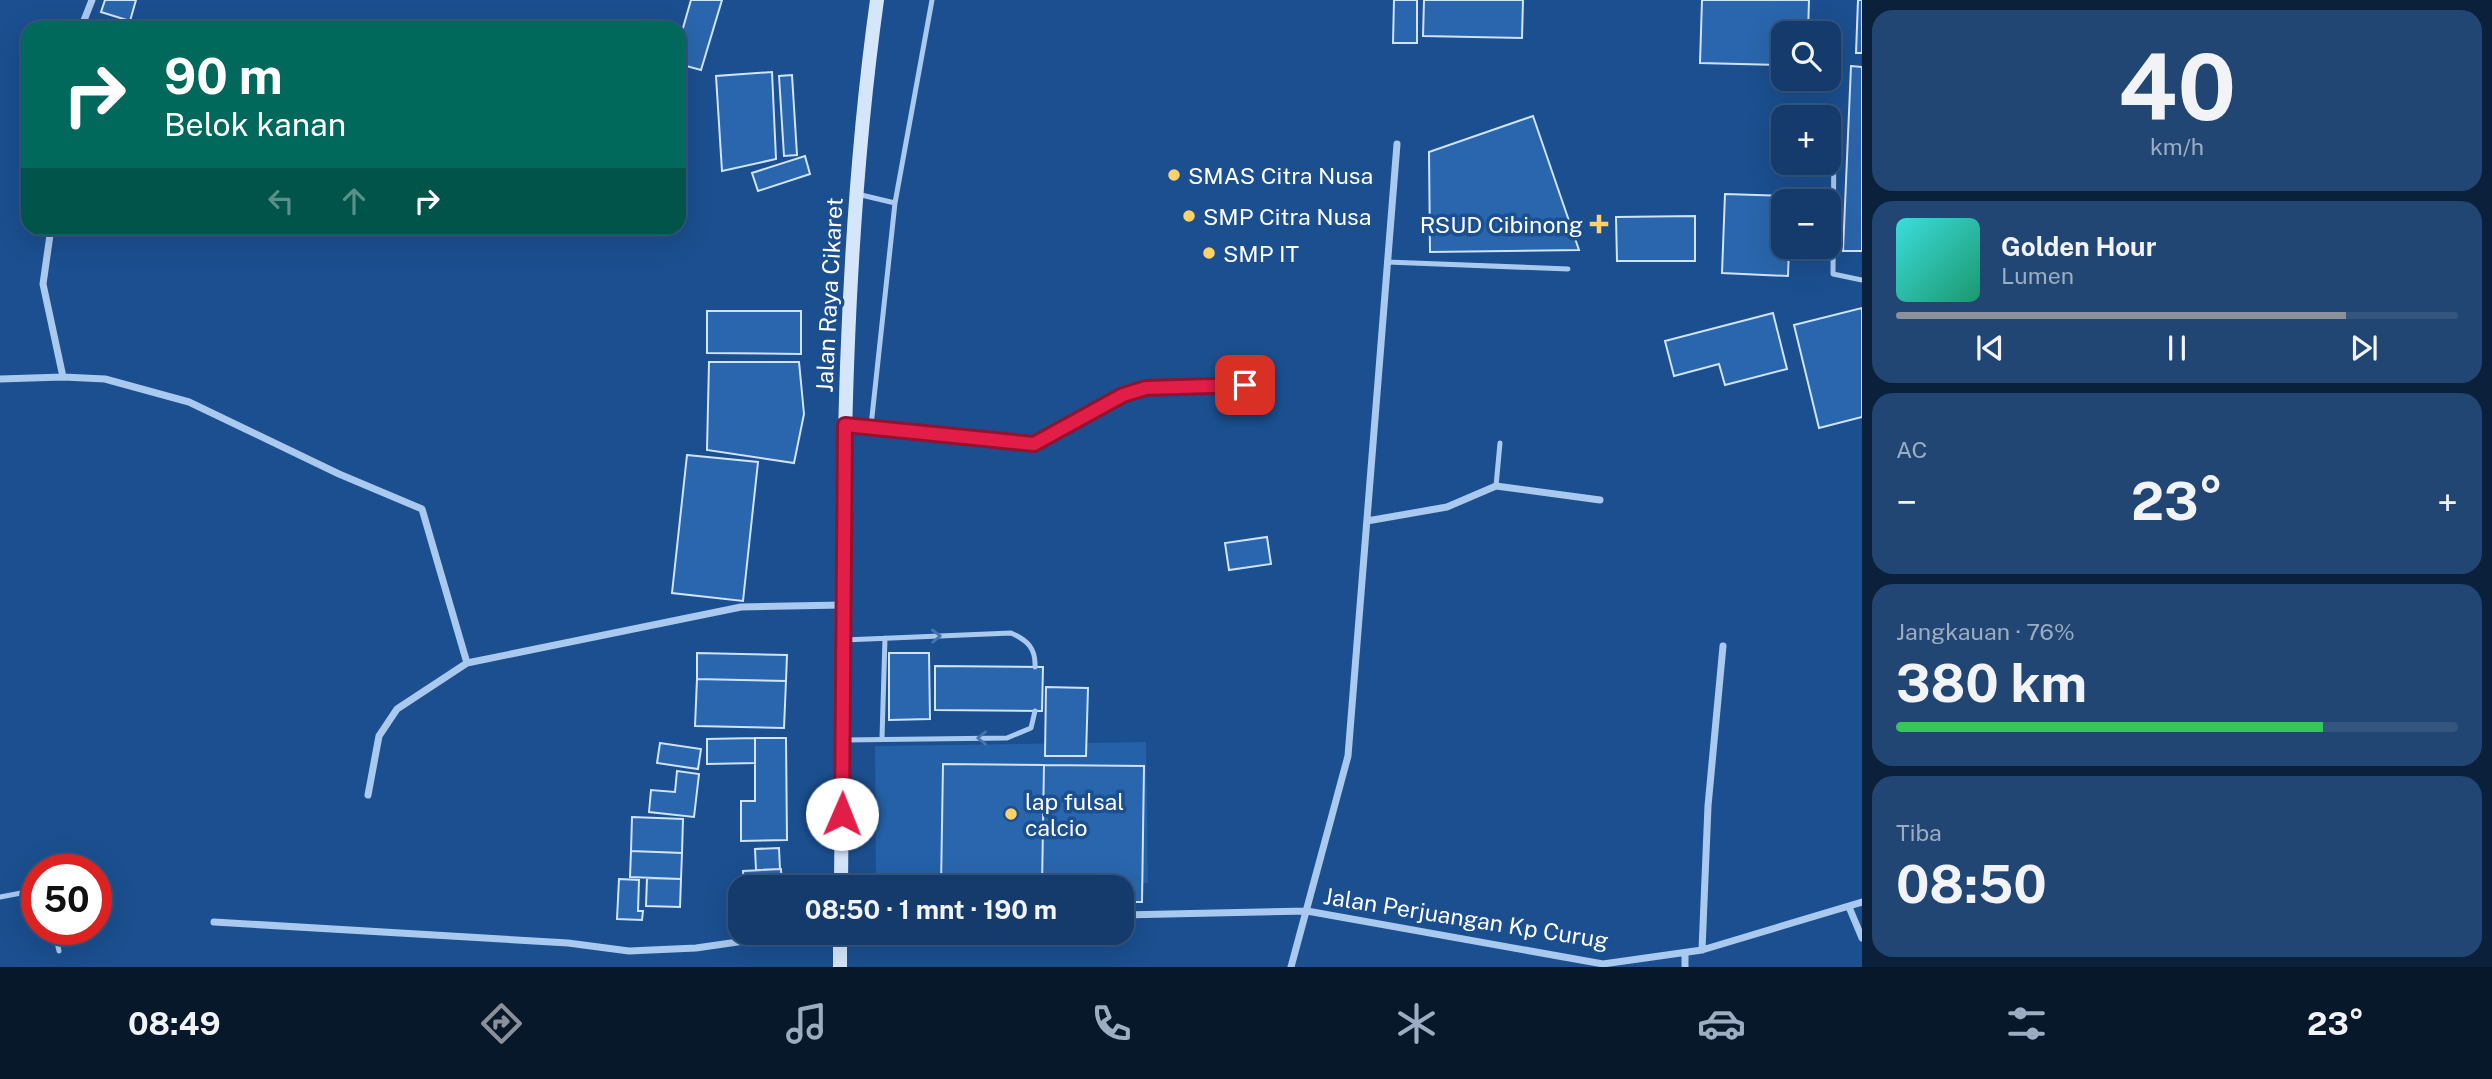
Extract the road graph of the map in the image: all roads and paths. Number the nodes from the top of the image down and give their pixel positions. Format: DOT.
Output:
graph roads {
  1 [pos="92,0"];
  2 [pos="877,0"];
  3 [pos="932,0"];
  4 [pos="84,21"];
  5 [pos="1397,144"];
  6 [pos="1834,175"];
  7 [pos="857,194"];
  8 [pos="895,203"];
  9 [pos="50,235"];
  10 [pos="1387,262"];
  11 [pos="1569,269"];
  12 [pos="1862,280"];
  13 [pos="62,377"];
  14 [pos="0,379"];
  15 [pos="1270,384"];
  16 [pos="845,425"];
  17 [pos="870,426"];
  18 [pos="1500,443"];
  19 [pos="1496,486"];
  20 [pos="1600,500"];
  21 [pos="1367,521"];
  22 [pos="843,605"];
  23 [pos="885,638"];
  24 [pos="842,640"];
  25 [pos="1723,646"];
  26 [pos="467,663"];
  27 [pos="1035,667"];
  28 [pos="1035,711"];
  29 [pos="882,738"];
  30 [pos="842,740"];
  31 [pos="368,795"];
  32 [pos="841,875"];
  33 [pos="21,893"];
  34 [pos="0,897"];
  35 [pos="1862,902"];
  36 [pos="1849,908"];
  37 [pos="1307,911"];
  38 [pos="1134,915"];
  39 [pos="214,922"];
  40 [pos="1862,938"];
  41 [pos="728,943"];
  42 [pos="57,945"];
  43 [pos="840,945"];
  44 [pos="1702,950"];
  45 [pos="58,951"];
  46 [pos="1685,954"];
  47 [pos="839,967"];
  48 [pos="1291,967"];
  49 [pos="1685,967"];
  1 -- 4 [label="street"];
  2 -- 7 [label="main road, Jalan Raya Cikaret"];
  3 -- 8 [label="lane"];
  5 -- 10 [label="street"];
  6 -- 12 [label="lane"];
  7 -- 8 [label="lane"];
  7 -- 16 [label="main road, Jalan Raya Cikaret"];
  8 -- 17 [label="lane"];
  9 -- 13 [label="street"];
  10 -- 11 [label="lane"];
  10 -- 21 [label="street"];
  13 -- 14 [label="street"];
  13 -- 26 [label="street"];
  15 -- 17 [label="lane"];
  16 -- 17 [label="lane"];
  16 -- 22 [label="main road, Jalan Raya Cikaret"];
  18 -- 19 [label="lane"];
  19 -- 20 [label="street"];
  19 -- 21 [label="street"];
  21 -- 37 [label="street"];
  22 -- 24 [label="main road, Jalan Raya Cikaret"];
  22 -- 26 [label="street"];
  23 -- 24 [label="lane"];
  23 -- 27 [label="lane, one-way"];
  23 -- 29 [label="lane"];
  24 -- 30 [label="main road, Jalan Raya Cikaret"];
  25 -- 44 [label="street"];
  26 -- 31 [label="street"];
  28 -- 29 [label="lane, one-way"];
  29 -- 30 [label="lane"];
  30 -- 32 [label="main road, Jalan Raya Cikaret"];
  33 -- 34 [label="lane"];
  35 -- 36 [label="street, Jalan Perjuangan Kp Curug"];
  36 -- 40 [label="street"];
  36 -- 44 [label="street, Jalan Perjuangan Kp Curug"];
  37 -- 38 [label="street, Jalan Perjuangan Kp Curug"];
  37 -- 46 [label="street, Jalan Perjuangan Kp Curug"];
  37 -- 48 [label="street"];
  39 -- 41 [label="street"];
  42 -- 45 [label="lane"];
  43 -- 47 [label="main road"];
  44 -- 46 [label="street, Jalan Perjuangan Kp Curug"];
  46 -- 49 [label="street"];
}
